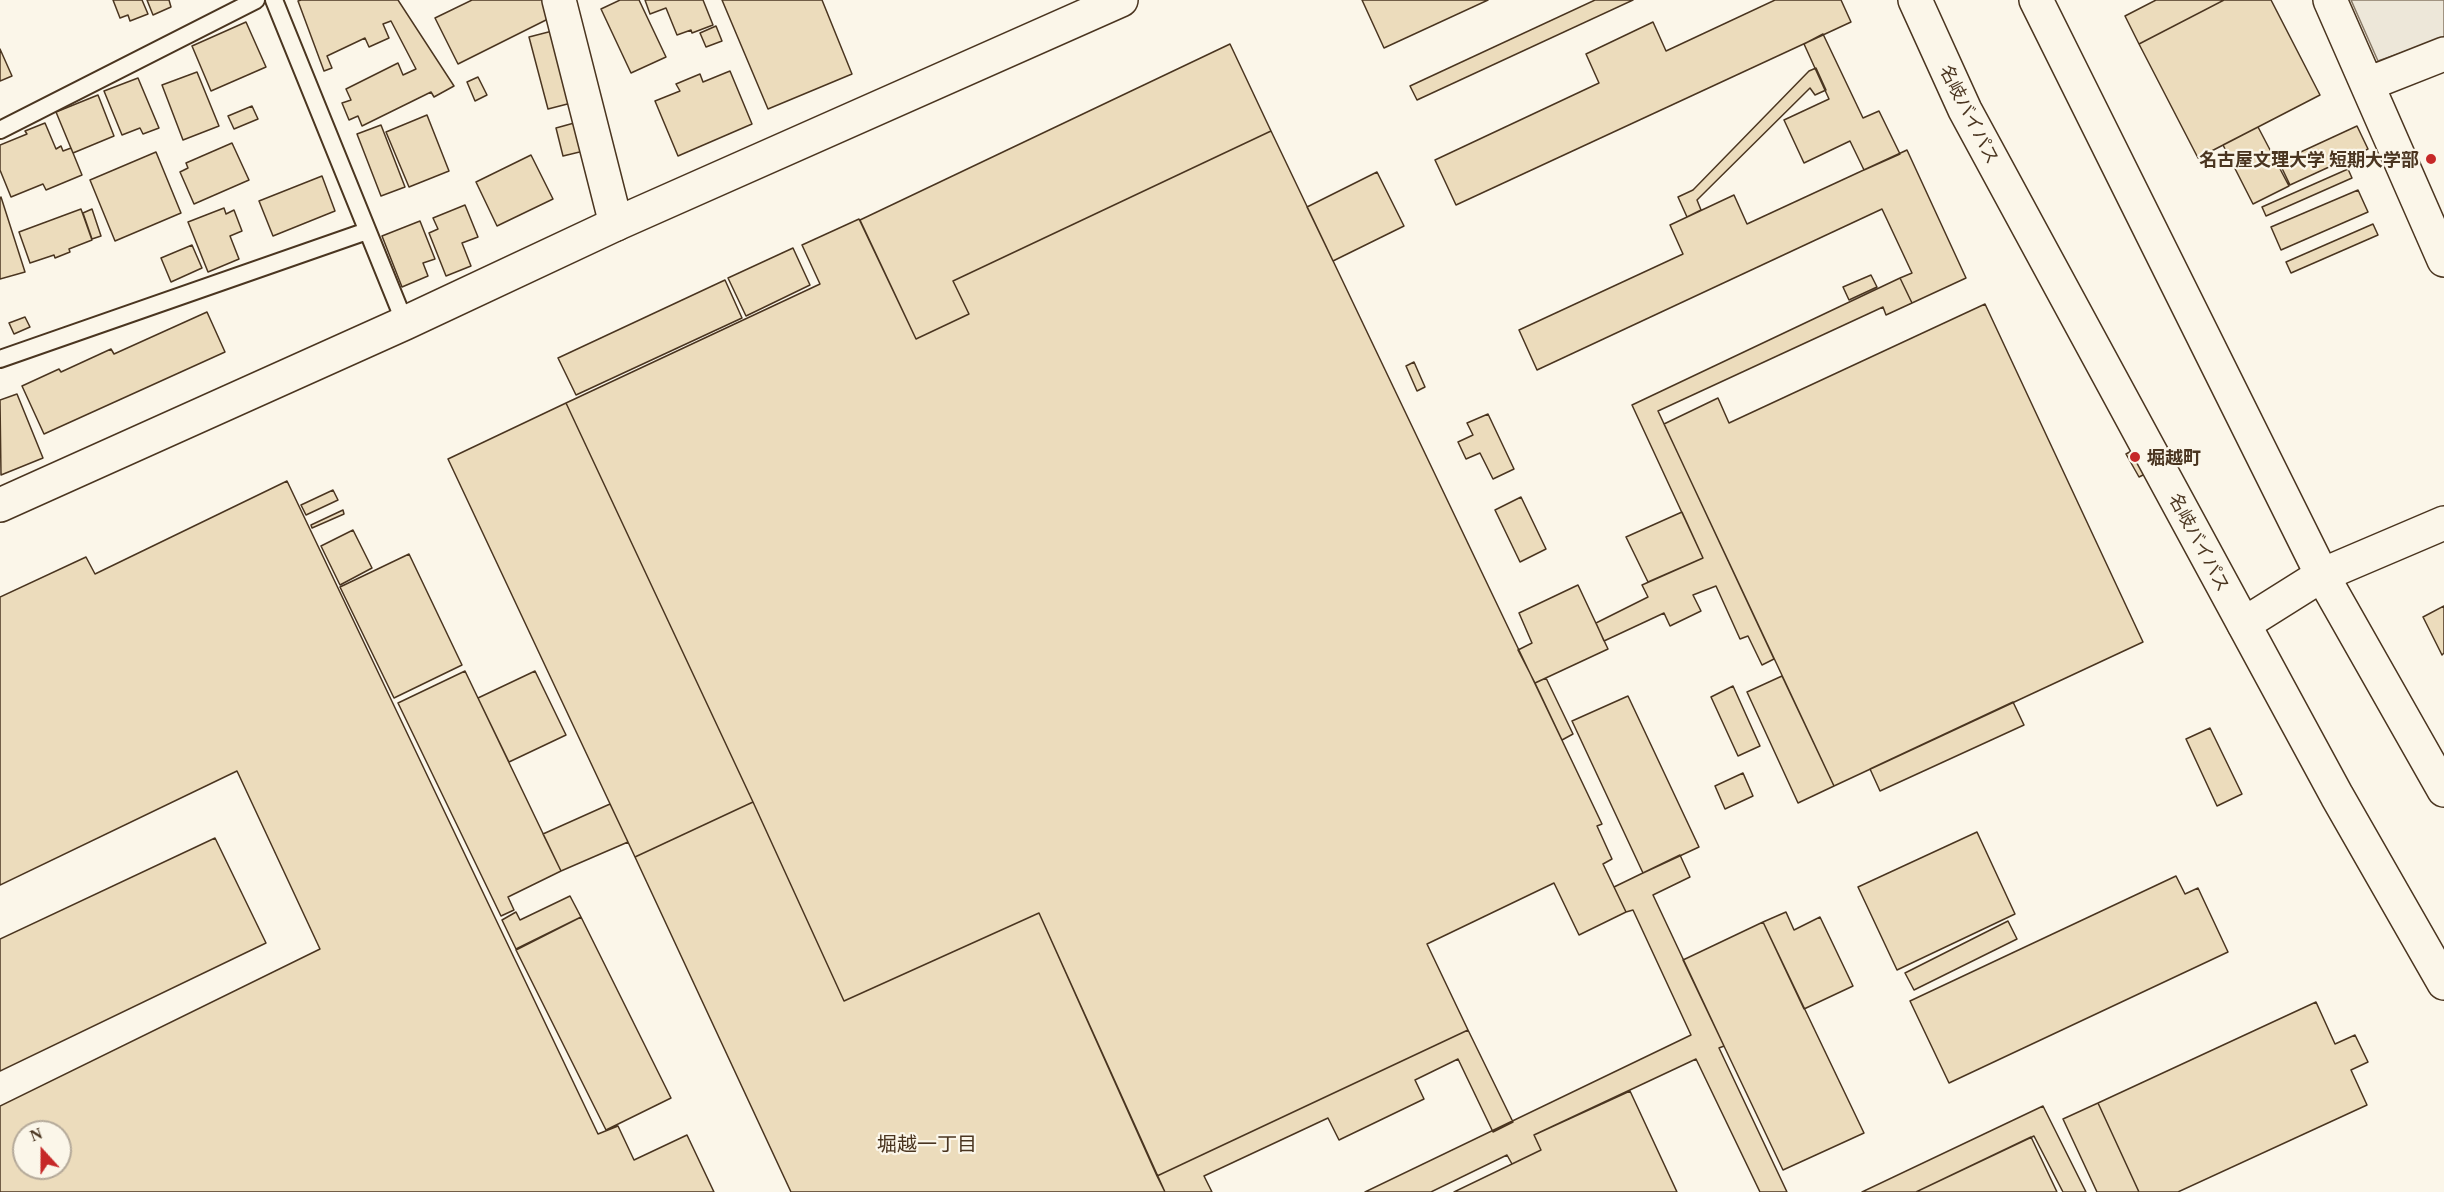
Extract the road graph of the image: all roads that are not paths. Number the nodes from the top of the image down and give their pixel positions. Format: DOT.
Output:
graph roads {
  1 [pos="256,0"];
  2 [pos="273,0"];
  3 [pos="559,0"];
  4 [pos="1121,0"];
  5 [pos="1915,0"];
  6 [pos="2036,0"];
  7 [pos="2330,0"];
  8 [pos="2444,54"];
  9 [pos="2368,84"];
  10 [pos="0,130"];
  11 [pos="616,224"];
  12 [pos="367,231"];
  13 [pos="2444,260"];
  14 [pos="405,323"];
  15 [pos="0,359"];
  16 [pos="0,505"];
  17 [pos="2444,523"];
  18 [pos="2322,575"];
  19 [pos="2244,624"];
  20 [pos="2444,790"];
  21 [pos="2444,983"];
  1 -- 10 [label="lane"];
  2 -- 12 [label="lane"];
  3 -- 11 [label="main road"];
  4 -- 11 [label="main road"];
  5 -- 19 [label="main road, 名岐バイパス"];
  6 -- 18 [label="main road"];
  7 -- 9 [label="main road"];
  8 -- 9 [label="main road"];
  9 -- 13 [label="main road"];
  11 -- 14 [label="main road"];
  12 -- 14 [label="lane"];
  12 -- 15 [label="lane"];
  14 -- 16 [label="main road"];
  17 -- 18 [label="main road"];
  18 -- 19 [label="main road"];
  18 -- 20 [label="main road"];
  19 -- 21 [label="main road, 名岐バイパス"];
}
